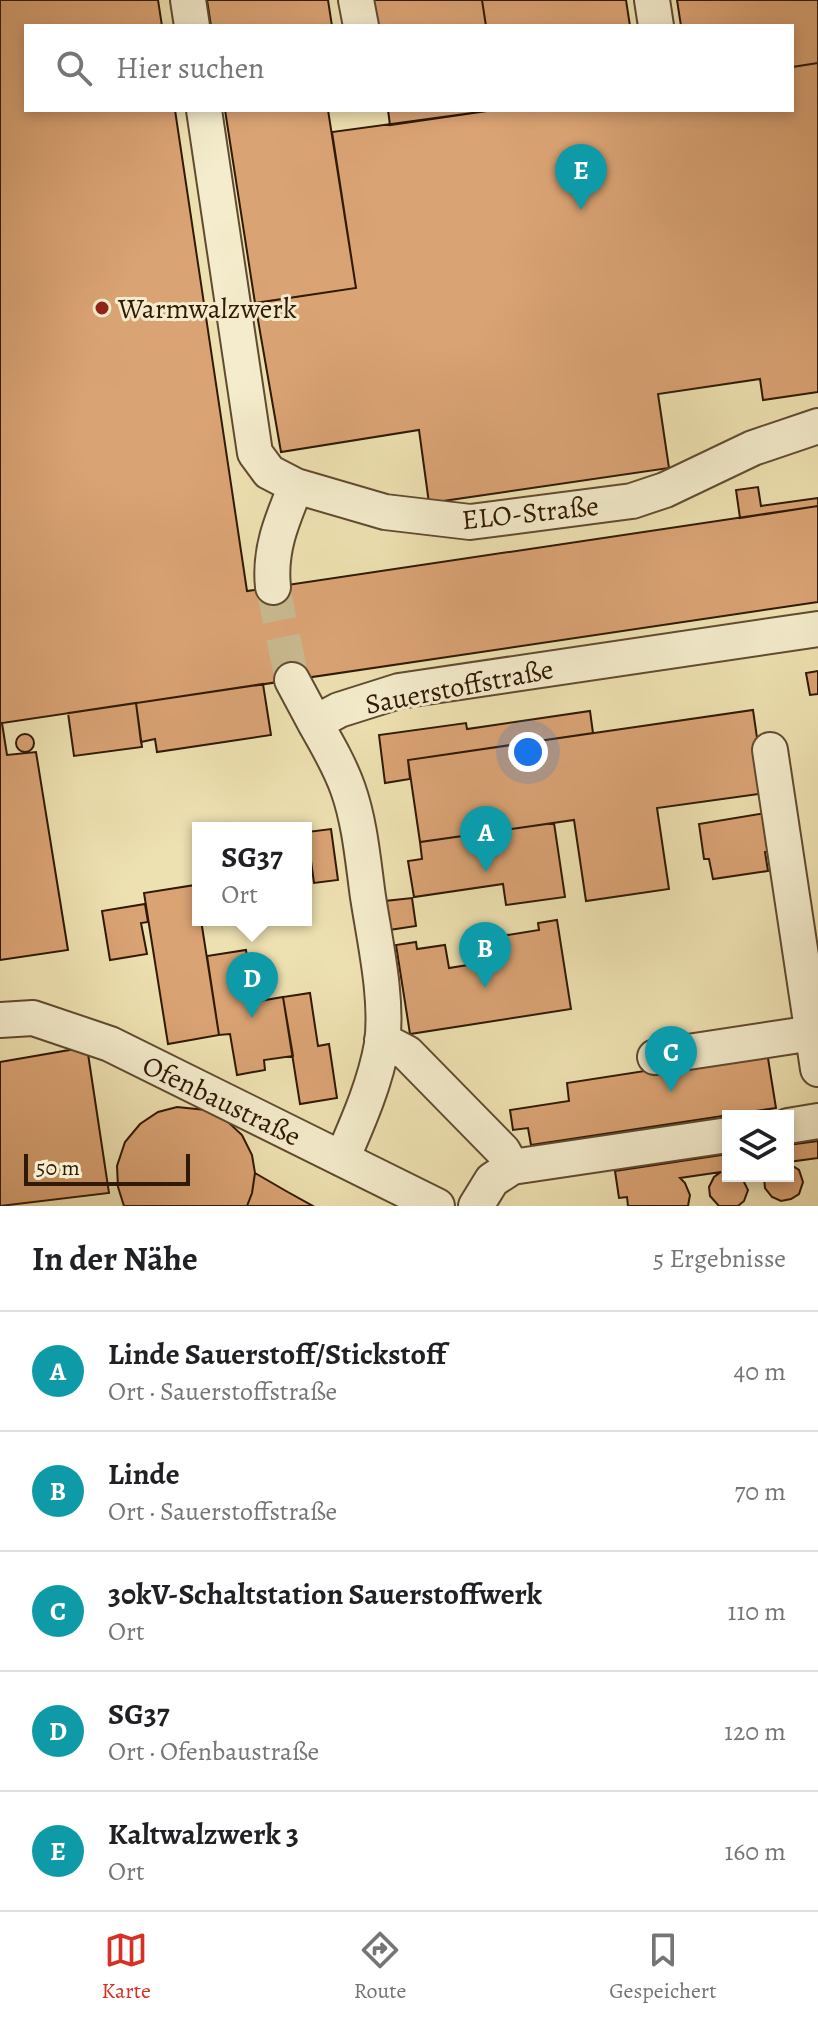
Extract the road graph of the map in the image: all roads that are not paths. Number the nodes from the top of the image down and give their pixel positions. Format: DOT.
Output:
graph roads {
  1 [pos="188,0"];
  2 [pos="356,0"];
  3 [pos="652,0"];
  4 [pos="192,24"];
  5 [pos="361,24"];
  6 [pos="656,24"];
  7 [pos="204,112"];
  8 [pos="818,426"];
  9 [pos="296,486"];
  10 [pos="273,587"];
  11 [pos="818,629"];
  12 [pos="292,680"];
  13 [pos="315,723"];
  14 [pos="770,750"];
  15 [pos="0,1020"];
  16 [pos="813,1033"];
  17 [pos="382,1040"];
  18 [pos="655,1057"];
  19 [pos="818,1069"];
  20 [pos="818,1121"];
  21 [pos="794,1125"];
  22 [pos="722,1136"];
  23 [pos="342,1159"];
  24 [pos="512,1167"];
  25 [pos="437,1206"];
  26 [pos="476,1206"];
  1 -- 4 [label="street"];
  2 -- 5 [label="street"];
  3 -- 6 [label="street"];
  7 -- 9 [label="street, ELO-Straße"];
  8 -- 9 [label="street, ELO-Straße"];
  9 -- 10 [label="street"];
  11 -- 13 [label="street, Sauerstoffstraße"];
  12 -- 13 [label="street"];
  13 -- 17 [label="street"];
  14 -- 16 [label="street"];
  15 -- 23 [label="street, Ofenbaustraße"];
  16 -- 18 [label="street"];
  16 -- 19 [label="street"];
  17 -- 23 [label="street"];
  17 -- 24 [label="street"];
  20 -- 21 [label="street"];
  22 -- 24 [label="street"];
  23 -- 25 [label="street, Ofenbaustraße"];
  24 -- 26 [label="street"];
}
